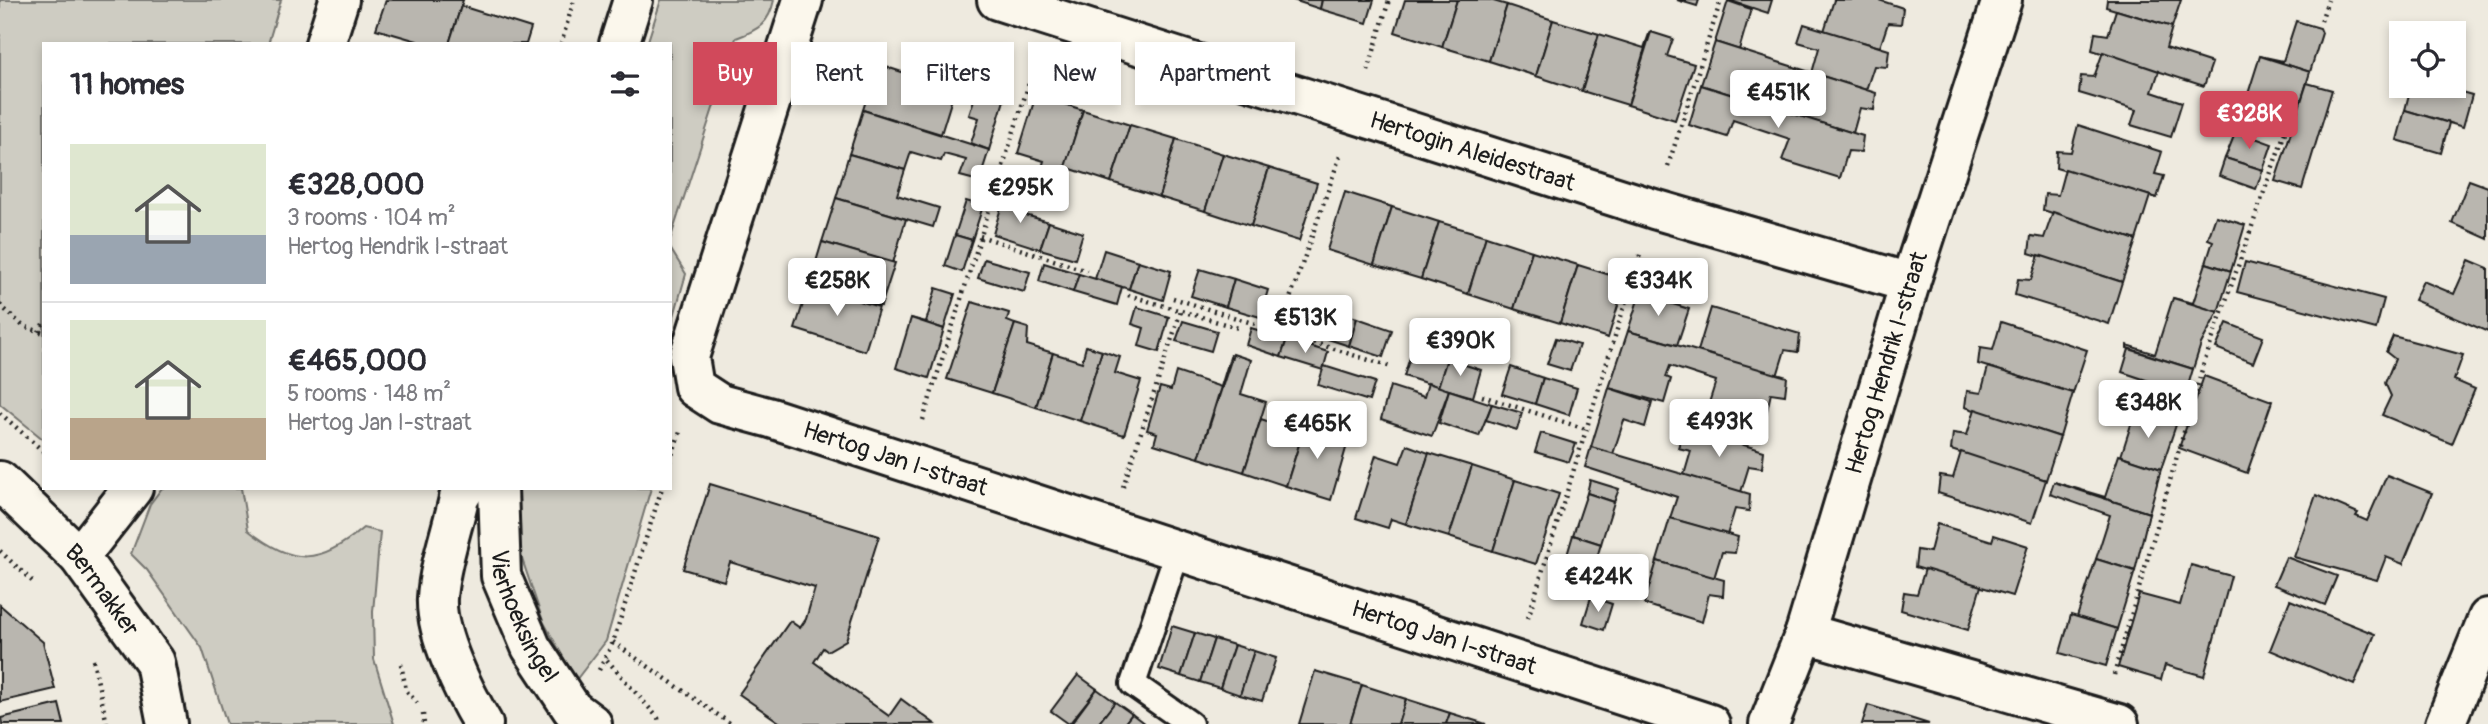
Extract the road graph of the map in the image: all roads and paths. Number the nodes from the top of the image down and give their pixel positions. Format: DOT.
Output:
graph roads {
  1 [pos="340,0"];
  2 [pos="574,0"];
  3 [pos="633,0"];
  4 [pos="803,0"];
  5 [pos="997,0"];
  6 [pos="1389,0"];
  7 [pos="1721,0"];
  8 [pos="2002,0"];
  9 [pos="2328,0"];
  10 [pos="1050,18"];
  11 [pos="2321,21"];
  12 [pos="326,42"];
  13 [pos="562,42"];
  14 [pos="620,42"];
  15 [pos="1355,113"];
  16 [pos="2290,118"];
  17 [pos="1654,209"];
  18 [pos="980,236"];
  19 [pos="1087,271"];
  20 [pos="1910,283"];
  21 [pos="1128,295"];
  22 [pos="1173,298"];
  23 [pos="0,305"];
  24 [pos="1181,311"];
  25 [pos="1238,328"];
  26 [pos="1279,330"];
  27 [pos="41,332"];
  28 [pos="1391,367"];
  29 [pos="1482,396"];
  30 [pos="0,413"];
  31 [pos="1589,429"];
  32 [pos="42,450"];
  33 [pos="910,464"];
  34 [pos="0,481"];
  35 [pos="131,490"];
  36 [pos="463,490"];
  37 [pos="498,490"];
  38 [pos="661,490"];
  39 [pos="1109,527"];
  40 [pos="1178,550"];
  41 [pos="0,551"];
  42 [pos="79,557"];
  43 [pos="38,586"];
  44 [pos="2488,618"];
  45 [pos="1805,633"];
  46 [pos="613,642"];
  47 [pos="87,652"];
  48 [pos="1515,658"];
  49 [pos="606,660"];
  50 [pos="582,717"];
  51 [pos="2110,721"];
  52 [pos="107,724"];
  53 [pos="167,724"];
  54 [pos="483,724"];
  55 [pos="659,724"];
  56 [pos="731,724"];
  57 [pos="1190,724"];
  58 [pos="1710,724"];
  59 [pos="1769,724"];
  60 [pos="2445,724"];
  1 -- 12 [label="street"];
  2 -- 13 [label="path"];
  3 -- 14 [label="street"];
  4 -- 33 [label="street, Hertog Jan I-straat"];
  5 -- 10 [label="street, Hertogin Aleidestraat"];
  6 -- 15 [label="path"];
  7 -- 17 [label="path"];
  8 -- 20 [label="street, Hertog Hendrik I-straat"];
  9 -- 11 [label="path"];
  10 -- 15 [label="street, Hertogin Aleidestraat"];
  10 -- 18 [label="path"];
  15 -- 17 [label="street, Hertogin Aleidestraat"];
  15 -- 26 [label="path"];
  16 -- 51 [label="path"];
  17 -- 20 [label="street, Hertogin Aleidestraat"];
  17 -- 31 [label="path"];
  18 -- 19 [label="path"];
  18 -- 33 [label="path"];
  20 -- 45 [label="street, Hertog Hendrik I-straat"];
  21 -- 24 [label="path"];
  22 -- 26 [label="path"];
  23 -- 27 [label="path"];
  24 -- 25 [label="path"];
  24 -- 39 [label="path"];
  26 -- 28 [label="path"];
  29 -- 31 [label="path"];
  30 -- 32 [label="path"];
  31 -- 48 [label="path"];
  33 -- 39 [label="street, Hertog Jan I-straat"];
  34 -- 42 [label="street, Bermakker"];
  35 -- 42 [label="street"];
  36 -- 54 [label="street"];
  37 -- 50 [label="street, Vierhoeksingel"];
  38 -- 46 [label="path"];
  39 -- 40 [label="street, Hertog Jan I-straat"];
  40 -- 48 [label="street, Hertog Jan I-straat"];
  40 -- 57 [label="lane"];
  41 -- 43 [label="path"];
  42 -- 53 [label="street, Bermakker"];
  44 -- 60 [label="street"];
  45 -- 51 [label="street"];
  45 -- 59 [label="street, Hertog Hendrik I-straat"];
  46 -- 49 [label="path"];
  46 -- 56 [label="path"];
  47 -- 52 [label="path"];
  48 -- 58 [label="street, Hertog Jan I-straat"];
  49 -- 50 [label="path"];
  49 -- 55 [label="path"];
}
